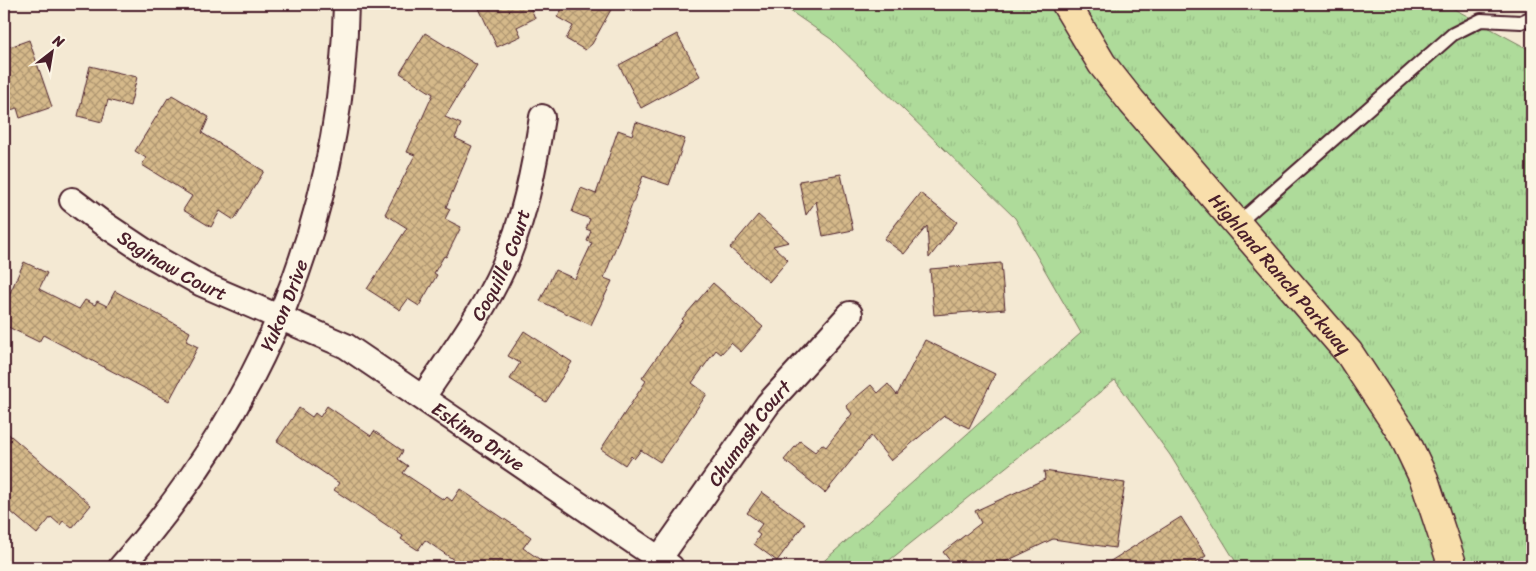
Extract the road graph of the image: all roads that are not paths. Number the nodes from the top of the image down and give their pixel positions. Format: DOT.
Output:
graph roads {
  1 [pos="346,4"];
  2 [pos="1066,4"];
  3 [pos="1532,17"];
  4 [pos="542,117"];
  5 [pos="72,200"];
  6 [pos="1237,224"];
  7 [pos="850,314"];
  8 [pos="280,318"];
  9 [pos="422,397"];
  10 [pos="665,563"];
  11 [pos="121,567"];
  12 [pos="1453,567"];
  1 -- 8 [label="street, Yukon Drive"];
  2 -- 6 [label="main road, Highland Ranch Parkway"];
  3 -- 6 [label="lane"];
  4 -- 9 [label="street, Coquille Court"];
  5 -- 8 [label="street, Saginaw Court"];
  6 -- 12 [label="main road, Highland Ranch Parkway"];
  7 -- 10 [label="street, Chumash Court"];
  8 -- 9 [label="street, Eskimo Drive"];
  8 -- 11 [label="street, Yukon Drive"];
  9 -- 10 [label="street, Eskimo Drive"];
}
